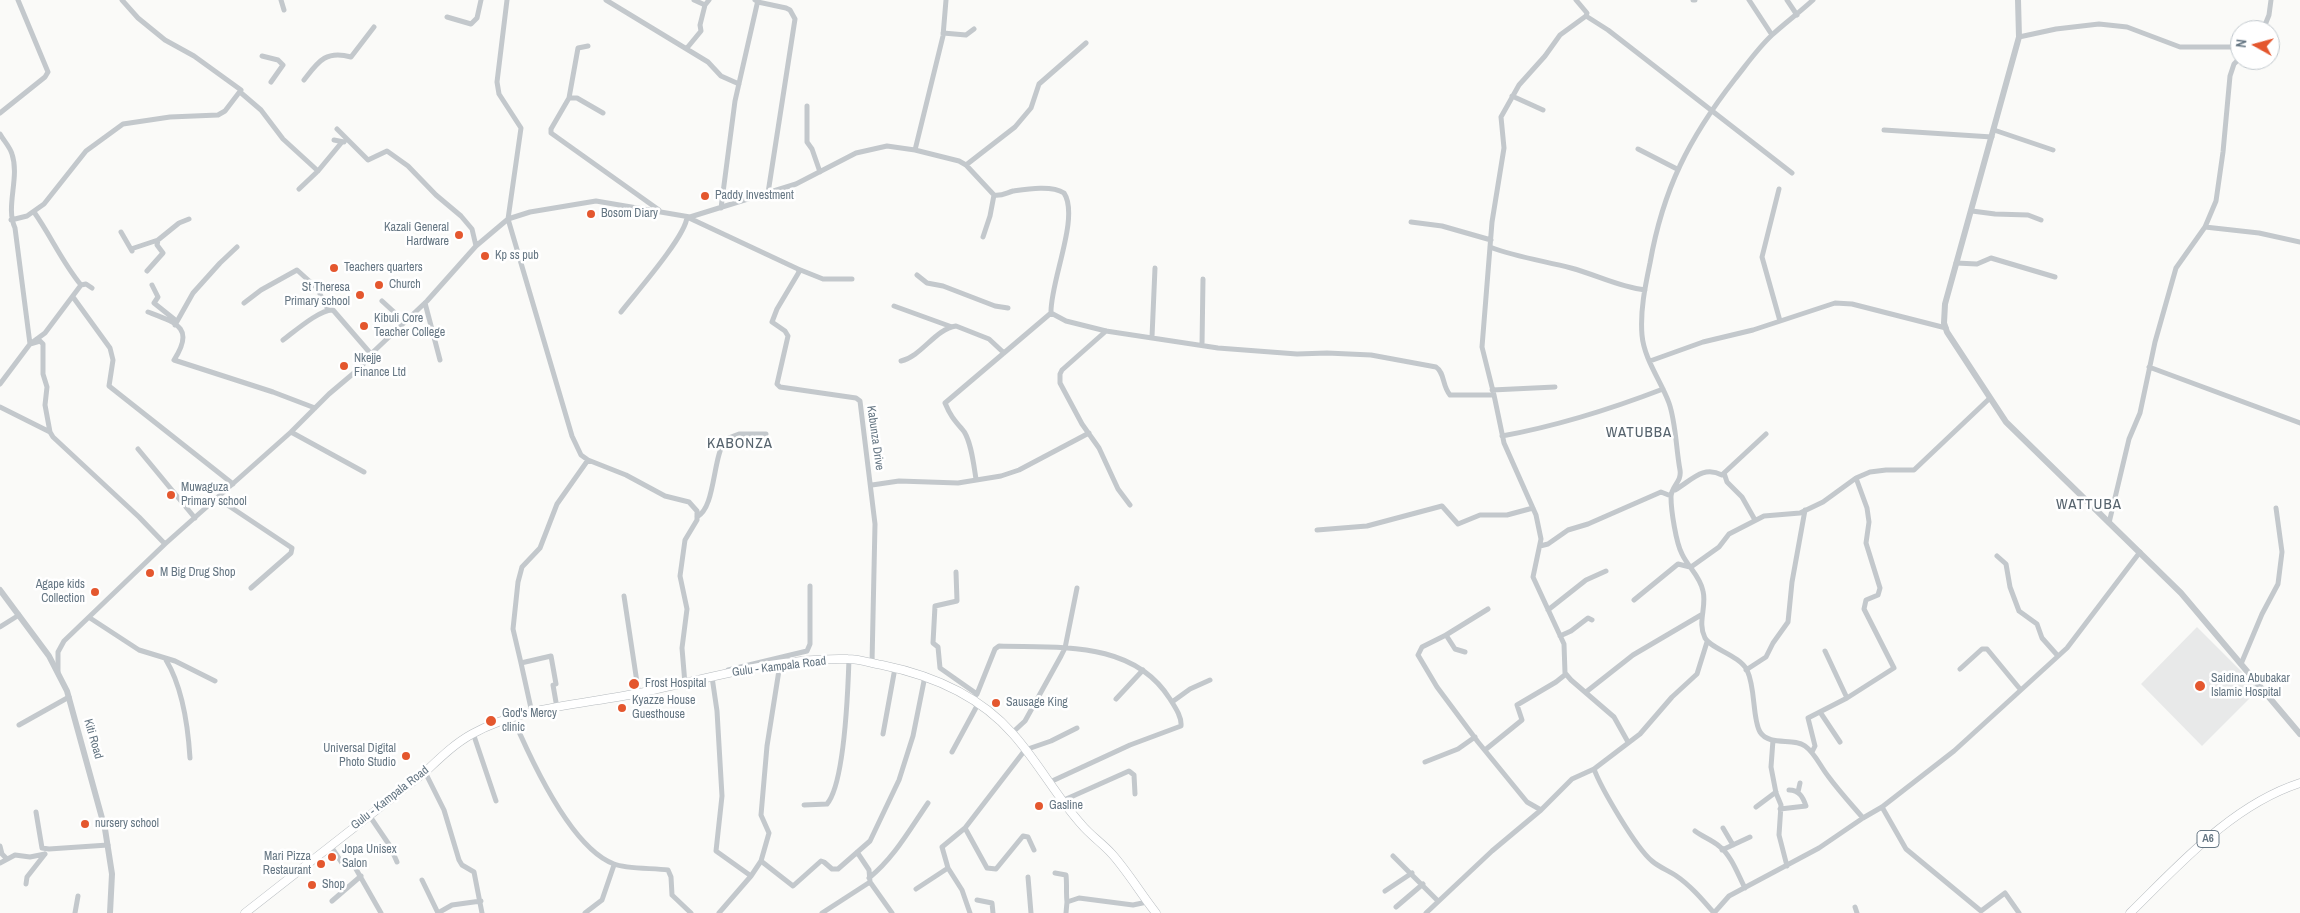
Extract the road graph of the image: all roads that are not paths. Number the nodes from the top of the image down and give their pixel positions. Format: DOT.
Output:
graph roads {
  1 [pos="18,0"];
  2 [pos="122,0"];
  3 [pos="281,0"];
  4 [pos="481,0"];
  5 [pos="507,0"];
  6 [pos="606,0"];
  7 [pos="694,0"];
  8 [pos="709,0"];
  9 [pos="946,0"];
  10 [pos="1576,0"];
  11 [pos="1749,0"];
  12 [pos="1787,0"];
  13 [pos="1813,0"];
  14 [pos="2018,0"];
  15 [pos="2271,0"];
  16 [pos="757,1"];
  17 [pos="705,5"];
  18 [pos="284,10"];
  19 [pos="1797,15"];
  20 [pos="1586,16"];
  21 [pos="447,17"];
  22 [pos="2267,20"];
  23 [pos="374,27"];
  24 [pos="974,29"];
  25 [pos="944,32"];
  26 [pos="1772,35"];
  27 [pos="2019,36"];
  28 [pos="1086,43"];
  29 [pos="588,46"];
  30 [pos="2230,47"];
  31 [pos="686,48"];
  32 [pos="262,56"];
  33 [pos="2232,70"];
  34 [pos="304,80"];
  35 [pos="271,82"];
  36 [pos="739,84"];
  37 [pos="240,92"];
  38 [pos="1512,96"];
  39 [pos="568,98"];
  40 [pos="807,106"];
  41 [pos="1544,110"];
  42 [pos="0,113"];
  43 [pos="603,113"];
  44 [pos="337,129"];
  45 [pos="1884,130"];
  46 [pos="1993,133"];
  47 [pos="0,134"];
  48 [pos="334,140"];
  49 [pos="342,142"];
  50 [pos="352,144"];
  51 [pos="1638,149"];
  52 [pos="915,150"];
  53 [pos="2053,150"];
  54 [pos="966,165"];
  55 [pos="1677,169"];
  56 [pos="318,171"];
  57 [pos="820,172"];
  58 [pos="1792,173"];
  59 [pos="300,189"];
  60 [pos="1779,189"];
  61 [pos="768,193"];
  62 [pos="994,195"];
  63 [pos="721,208"];
  64 [pos="1972,211"];
  65 [pos="34,212"];
  66 [pos="661,212"];
  67 [pos="687,217"];
  68 [pos="189,219"];
  69 [pos="508,219"];
  70 [pos="11,220"];
  71 [pos="2041,220"];
  72 [pos="1411,222"];
  73 [pos="2205,227"];
  74 [pos="122,232"];
  75 [pos="983,237"];
  76 [pos="158,240"];
  77 [pos="2300,242"];
  78 [pos="1490,244"];
  79 [pos="476,246"];
  80 [pos="237,247"];
  81 [pos="1956,263"];
  82 [pos="1155,268"];
  83 [pos="798,269"];
  84 [pos="147,271"];
  85 [pos="917,275"];
  86 [pos="2055,277"];
  87 [pos="852,279"];
  88 [pos="1204,279"];
  89 [pos="81,285"];
  90 [pos="152,285"];
  91 [pos="92,288"];
  92 [pos="1645,290"];
  93 [pos="73,297"];
  94 [pos="382,301"];
  95 [pos="244,303"];
  96 [pos="425,303"];
  97 [pos="894,306"];
  98 [pos="1008,308"];
  99 [pos="328,310"];
  100 [pos="148,312"];
  101 [pos="621,312"];
  102 [pos="1051,314"];
  103 [pos="1780,321"];
  104 [pos="406,322"];
  105 [pos="175,324"];
  106 [pos="952,327"];
  107 [pos="1946,328"];
  108 [pos="1106,331"];
  109 [pos="1152,337"];
  110 [pos="283,340"];
  111 [pos="30,344"];
  112 [pos="1202,345"];
  113 [pos="1004,353"];
  114 [pos="371,354"];
  115 [pos="440,360"];
  116 [pos="901,361"];
  117 [pos="1650,361"];
  118 [pos="2149,367"];
  119 [pos="0,384"];
  120 [pos="1555,386"];
  121 [pos="1663,389"];
  122 [pos="1493,393"];
  123 [pos="1990,398"];
  124 [pos="0,407"];
  125 [pos="315,408"];
  126 [pos="2300,423"];
  127 [pos="50,432"];
  128 [pos="291,432"];
  129 [pos="766,434"];
  130 [pos="1090,434"];
  131 [pos="1766,434"];
  132 [pos="1502,436"];
  133 [pos="138,449"];
  134 [pos="588,460"];
  135 [pos="364,472"];
  136 [pos="1724,473"];
  137 [pos="1856,478"];
  138 [pos="976,479"];
  139 [pos="233,484"];
  140 [pos="872,485"];
  141 [pos="1671,494"];
  142 [pos="217,498"];
  143 [pos="1130,506"];
  144 [pos="1533,508"];
  145 [pos="2276,508"];
  146 [pos="1805,510"];
  147 [pos="698,517"];
  148 [pos="195,518"];
  149 [pos="1755,520"];
  150 [pos="2109,523"];
  151 [pos="1317,530"];
  152 [pos="165,544"];
  153 [pos="1540,546"];
  154 [pos="2140,552"];
  155 [pos="1997,556"];
  156 [pos="1691,567"];
  157 [pos="1606,571"];
  158 [pos="956,572"];
  159 [pos="810,586"];
  160 [pos="251,588"];
  161 [pos="1076,588"];
  162 [pos="0,590"];
  163 [pos="624,596"];
  164 [pos="1634,600"];
  165 [pos="1488,609"];
  166 [pos="1548,610"];
  167 [pos="19,615"];
  168 [pos="1701,615"];
  169 [pos="90,618"];
  170 [pos="1592,620"];
  171 [pos="0,627"];
  172 [pos="1446,635"];
  173 [pos="1560,636"];
  174 [pos="1707,642"];
  175 [pos="1065,648"];
  176 [pos="1825,651"];
  177 [pos="1465,652"];
  178 [pos="2058,656"];
  179 [pos="849,659"];
  180 [pos="166,660"];
  181 [pos="872,663"];
  182 [pos="521,664"];
  183 [pos="780,664"];
  184 [pos="2241,664"];
  185 [pos="895,668"];
  186 [pos="1960,669"];
  187 [pos="1143,670"];
  188 [pos="1746,670"];
  189 [pos="58,672"];
  190 [pos="1566,674"];
  191 [pos="925,675"];
  192 [pos="715,677"];
  193 [pos="1210,680"];
  194 [pos="215,681"];
  195 [pos="685,684"];
  196 [pos="2020,690"];
  197 [pos="1586,692"];
  198 [pos="633,695"];
  199 [pos="69,697"];
  200 [pos="1847,698"];
  201 [pos="1116,699"];
  202 [pos="976,700"];
  203 [pos="1172,702"];
  204 [pos="558,708"];
  205 [pos="1820,712"];
  206 [pos="532,713"];
  207 [pos="513,718"];
  208 [pos="19,725"];
  209 [pos="1077,728"];
  210 [pos="473,733"];
  211 [pos="1012,733"];
  212 [pos="883,734"];
  213 [pos="2300,734"];
  214 [pos="1475,737"];
  215 [pos="1772,740"];
  216 [pos="1628,742"];
  217 [pos="1840,742"];
  218 [pos="1025,750"];
  219 [pos="1485,750"];
  220 [pos="952,752"];
  221 [pos="1812,752"];
  222 [pos="190,758"];
  223 [pos="1425,762"];
  224 [pos="1594,769"];
  225 [pos="424,772"];
  226 [pos="1050,782"];
  227 [pos="1800,783"];
  228 [pos="2300,783"];
  229 [pos="1789,790"];
  230 [pos="1776,792"];
  231 [pos="1798,792"];
  232 [pos="1135,794"];
  233 [pos="1064,800"];
  234 [pos="496,801"];
  235 [pos="928,803"];
  236 [pos="804,805"];
  237 [pos="1756,807"];
  238 [pos="1882,807"];
  239 [pos="1780,809"];
  240 [pos="1541,810"];
  241 [pos="36,812"];
  242 [pos="369,815"];
  243 [pos="1863,818"];
  244 [pos="965,828"];
  245 [pos="1723,828"];
  246 [pos="1695,831"];
  247 [pos="1750,837"];
  248 [pos="108,845"];
  249 [pos="330,845"];
  250 [pos="1733,845"];
  251 [pos="0,846"];
  252 [pos="49,849"];
  253 [pos="1034,850"];
  254 [pos="1722,850"];
  255 [pos="856,852"];
  256 [pos="45,854"];
  257 [pos="1393,856"];
  258 [pos="7,859"];
  259 [pos="761,861"];
  260 [pos="397,862"];
  261 [pos="0,863"];
  262 [pos="614,865"];
  263 [pos="1787,866"];
  264 [pos="948,868"];
  265 [pos="1055,873"];
  266 [pos="1412,873"];
  267 [pos="361,876"];
  268 [pos="751,876"];
  269 [pos="1028,877"];
  270 [pos="422,880"];
  271 [pos="869,880"];
  272 [pos="26,884"];
  273 [pos="1423,884"];
  274 [pos="1745,888"];
  275 [pos="916,889"];
  276 [pos="1385,891"];
  277 [pos="78,896"];
  278 [pos="977,900"];
  279 [pos="1438,900"];
  280 [pos="332,901"];
  281 [pos="481,901"];
  282 [pos="1067,902"];
  283 [pos="1147,902"];
  284 [pos="1396,907"];
  285 [pos="1855,907"];
  286 [pos="74,913"];
  287 [pos="110,913"];
  288 [pos="245,913"];
  289 [pos="381,913"];
  290 [pos="438,913"];
  291 [pos="482,913"];
  292 [pos="585,913"];
  293 [pos="691,913"];
  294 [pos="719,913"];
  295 [pos="822,913"];
  296 [pos="892,913"];
  297 [pos="970,913"];
  298 [pos="993,913"];
  299 [pos="1031,913"];
  300 [pos="1066,913"];
  301 [pos="1156,913"];
  302 [pos="1426,913"];
  303 [pos="1714,913"];
  304 [pos="1856,913"];
  305 [pos="2018,913"];
  306 [pos="2130,913"];
  1 -- 42 [label="street"];
  2 -- 37 [label="street"];
  3 -- 18 [label="street"];
  4 -- 21 [label="street"];
  5 -- 69 [label="street"];
  6 -- 31 [label="street"];
  7 -- 17 [label="street"];
  8 -- 17 [label="street"];
  9 -- 25 [label="street"];
  10 -- 20 [label="street"];
  11 -- 26 [label="street"];
  12 -- 19 [label="street"];
  13 -- 19 [label="street"];
  14 -- 27 [label="street"];
  15 -- 22 [label="street"];
  16 -- 36 [label="street"];
  16 -- 61 [label="street"];
  17 -- 31 [label="street"];
  19 -- 26 [label="street"];
  20 -- 38 [label="street"];
  20 -- 58 [label="street"];
  23 -- 34 [label="street"];
  24 -- 25 [label="street"];
  25 -- 52 [label="street"];
  26 -- 55 [label="street"];
  27 -- 30 [label="street"];
  27 -- 46 [label="street"];
  28 -- 54 [label="street"];
  29 -- 39 [label="street"];
  31 -- 36 [label="street"];
  32 -- 35 [label="street"];
  33 -- 73 [label="street"];
  36 -- 63 [label="street"];
  37 -- 56 [label="street"];
  37 -- 65 [label="street"];
  38 -- 41 [label="street"];
  38 -- 78 [label="street"];
  39 -- 43 [label="street"];
  39 -- 66 [label="street"];
  40 -- 57 [label="street"];
  44 -- 50 [label="street"];
  45 -- 46 [label="street"];
  46 -- 53 [label="street"];
  46 -- 64 [label="street"];
  47 -- 70 [label="street"];
  48 -- 49 [label="street"];
  49 -- 50 [label="street"];
  49 -- 56 [label="street"];
  50 -- 79 [label="street"];
  51 -- 55 [label="street"];
  52 -- 54 [label="street"];
  52 -- 57 [label="street"];
  54 -- 62 [label="street"];
  55 -- 92 [label="street"];
  56 -- 59 [label="street"];
  57 -- 61 [label="street"];
  60 -- 103 [label="street"];
  61 -- 63 [label="street"];
  62 -- 75 [label="street"];
  62 -- 102 [label="street"];
  63 -- 67 [label="street"];
  64 -- 71 [label="street"];
  64 -- 81 [label="street"];
  65 -- 70 [label="street"];
  65 -- 89 [label="street"];
  66 -- 67 [label="street"];
  66 -- 69 [label="street"];
  67 -- 83 [label="street"];
  67 -- 101 [label="street"];
  68 -- 76 [label="street"];
  69 -- 79 [label="street"];
  69 -- 134 [label="street"];
  70 -- 111 [label="street"];
  72 -- 78 [label="street"];
  73 -- 77 [label="street"];
  73 -- 118 [label="street"];
  74 -- 76 [label="street"];
  76 -- 84 [label="street"];
  78 -- 92 [label="street"];
  78 -- 122 [label="street"];
  79 -- 96 [label="street"];
  80 -- 105 [label="street"];
  81 -- 86 [label="street"];
  81 -- 107 [label="street"];
  82 -- 109 [label="street"];
  83 -- 87 [label="street"];
  83 -- 140 [label="street, Kabunza Drive"];
  85 -- 98 [label="street"];
  88 -- 112 [label="street"];
  89 -- 91 [label="street"];
  89 -- 93 [label="street"];
  90 -- 105 [label="street"];
  92 -- 117 [label="street"];
  93 -- 111 [label="street"];
  93 -- 139 [label="street"];
  94 -- 104 [label="street"];
  95 -- 99 [label="street"];
  96 -- 104 [label="street"];
  96 -- 115 [label="street"];
  97 -- 106 [label="street"];
  99 -- 110 [label="street"];
  99 -- 114 [label="street"];
  100 -- 105 [label="street"];
  102 -- 108 [label="street"];
  102 -- 113 [label="street"];
  103 -- 107 [label="street"];
  103 -- 117 [label="street"];
  104 -- 114 [label="street"];
  105 -- 125 [label="street"];
  106 -- 113 [label="street"];
  106 -- 116 [label="street"];
  107 -- 123 [label="street"];
  108 -- 109 [label="street"];
  108 -- 130 [label="street"];
  109 -- 112 [label="street"];
  111 -- 119 [label="street"];
  111 -- 127 [label="street"];
  112 -- 122 [label="street"];
  113 -- 138 [label="street"];
  114 -- 125 [label="street"];
  117 -- 121 [label="street"];
  118 -- 126 [label="street"];
  118 -- 150 [label="street"];
  120 -- 122 [label="street"];
  121 -- 132 [label="street"];
  121 -- 141 [label="street"];
  122 -- 132 [label="street"];
  123 -- 137 [label="street"];
  123 -- 150 [label="street"];
  124 -- 127 [label="street"];
  125 -- 128 [label="street"];
  127 -- 152 [label="street"];
  128 -- 135 [label="street"];
  128 -- 139 [label="street"];
  129 -- 147 [label="street"];
  130 -- 138 [label="street"];
  130 -- 143 [label="street"];
  131 -- 136 [label="street"];
  132 -- 144 [label="street"];
  133 -- 148 [label="street"];
  134 -- 147 [label="street"];
  134 -- 182 [label="street"];
  136 -- 141 [label="street"];
  136 -- 149 [label="street"];
  137 -- 146 [label="street"];
  137 -- 200 [label="street"];
  138 -- 140 [label="street"];
  139 -- 142 [label="street"];
  140 -- 181 [label="street, Kabunza Drive"];
  141 -- 153 [label="street"];
  141 -- 156 [label="street"];
  142 -- 148 [label="street"];
  142 -- 160 [label="street"];
  144 -- 151 [label="street"];
  144 -- 153 [label="street"];
  145 -- 184 [label="street"];
  146 -- 149 [label="street"];
  146 -- 188 [label="street"];
  147 -- 195 [label="street"];
  148 -- 152 [label="street"];
  149 -- 156 [label="street"];
  150 -- 154 [label="street"];
  152 -- 169 [label="street"];
  153 -- 166 [label="street"];
  154 -- 178 [label="street"];
  154 -- 184 [label="street"];
  155 -- 178 [label="street"];
  156 -- 164 [label="street"];
  156 -- 168 [label="street"];
  157 -- 166 [label="street"];
  158 -- 202 [label="street"];
  159 -- 192 [label="street"];
  161 -- 175 [label="street"];
  162 -- 167 [label="street, Kiti Road"];
  163 -- 198 [label="street"];
  165 -- 172 [label="street"];
  166 -- 173 [label="street"];
  167 -- 171 [label="street"];
  167 -- 189 [label="street, Kiti Road"];
  168 -- 174 [label="street"];
  168 -- 197 [label="street"];
  169 -- 180 [label="street"];
  169 -- 189 [label="street"];
  170 -- 173 [label="street"];
  172 -- 177 [label="street"];
  172 -- 214 [label="street"];
  173 -- 190 [label="street"];
  174 -- 188 [label="street"];
  174 -- 216 [label="street"];
  175 -- 187 [label="street"];
  175 -- 202 [label="street"];
  175 -- 211 [label="street"];
  176 -- 200 [label="street"];
  178 -- 196 [label="street"];
  179 -- 181 [label="main road, Gulu - Kampala Road"];
  179 -- 183 [label="main road, Gulu - Kampala Road"];
  179 -- 236 [label="street"];
  180 -- 194 [label="street"];
  180 -- 222 [label="street"];
  181 -- 185 [label="main road, Gulu - Kampala Road"];
  182 -- 204 [label="street"];
  182 -- 206 [label="street"];
  183 -- 192 [label="main road, Gulu - Kampala Road"];
  183 -- 259 [label="street"];
  184 -- 213 [label="street"];
  185 -- 191 [label="main road, Gulu - Kampala Road"];
  185 -- 212 [label="street"];
  186 -- 196 [label="street"];
  187 -- 201 [label="street"];
  187 -- 203 [label="street"];
  188 -- 215 [label="street"];
  189 -- 199 [label="street, Kiti Road"];
  190 -- 197 [label="street"];
  190 -- 219 [label="street"];
  191 -- 202 [label="main road, Gulu - Kampala Road"];
  191 -- 255 [label="street"];
  192 -- 195 [label="main road, Gulu - Kampala Road"];
  192 -- 268 [label="street"];
  193 -- 203 [label="street"];
  195 -- 198 [label="main road, Gulu - Kampala Road"];
  196 -- 238 [label="street"];
  197 -- 216 [label="street"];
  198 -- 204 [label="main road, Gulu - Kampala Road"];
  199 -- 208 [label="street"];
  199 -- 248 [label="street, Kiti Road"];
  200 -- 205 [label="street"];
  202 -- 211 [label="main road, Gulu - Kampala Road"];
  202 -- 220 [label="street"];
  203 -- 226 [label="street"];
  204 -- 206 [label="main road, Gulu - Kampala Road"];
  205 -- 217 [label="street"];
  205 -- 221 [label="street"];
  206 -- 207 [label="main road, Gulu - Kampala Road"];
  207 -- 210 [label="main road, Gulu - Kampala Road"];
  207 -- 262 [label="street"];
  209 -- 218 [label="street"];
  210 -- 225 [label="main road, Gulu - Kampala Road"];
  210 -- 234 [label="street"];
  211 -- 218 [label="main road, Gulu - Kampala Road"];
  214 -- 219 [label="street"];
  214 -- 223 [label="street"];
  215 -- 221 [label="street"];
  215 -- 230 [label="street"];
  216 -- 224 [label="street"];
  218 -- 226 [label="main road, Gulu - Kampala Road"];
  218 -- 244 [label="street"];
  219 -- 240 [label="street"];
  221 -- 243 [label="street"];
  224 -- 240 [label="street"];
  224 -- 303 [label="street"];
  225 -- 242 [label="main road, Gulu - Kampala Road"];
  225 -- 281 [label="street"];
  226 -- 233 [label="main road, Gulu - Kampala Road"];
  227 -- 231 [label="street"];
  228 -- 306 [label="main road, A6"];
  229 -- 231 [label="street"];
  230 -- 237 [label="street"];
  230 -- 239 [label="street"];
  231 -- 239 [label="street"];
  232 -- 233 [label="street"];
  233 -- 283 [label="main road, Gulu - Kampala Road"];
  235 -- 271 [label="street"];
  238 -- 243 [label="street"];
  238 -- 305 [label="street"];
  239 -- 263 [label="street"];
  240 -- 279 [label="street"];
  241 -- 252 [label="street"];
  242 -- 249 [label="main road, Gulu - Kampala Road"];
  242 -- 260 [label="street"];
  243 -- 263 [label="street"];
  244 -- 253 [label="street"];
  244 -- 264 [label="street"];
  245 -- 250 [label="street"];
  246 -- 254 [label="street"];
  247 -- 250 [label="street"];
  248 -- 252 [label="street"];
  248 -- 287 [label="street, Kiti Road"];
  249 -- 267 [label="street"];
  249 -- 288 [label="main road, Gulu - Kampala Road"];
  250 -- 254 [label="street"];
  251 -- 258 [label="street"];
  252 -- 256 [label="street"];
  254 -- 274 [label="street"];
  255 -- 259 [label="street"];
  255 -- 271 [label="street"];
  256 -- 258 [label="street"];
  256 -- 272 [label="street"];
  257 -- 266 [label="street"];
  258 -- 261 [label="street"];
  259 -- 268 [label="street"];
  262 -- 292 [label="street"];
  262 -- 293 [label="street"];
  263 -- 274 [label="street"];
  264 -- 275 [label="street"];
  264 -- 297 [label="street"];
  265 -- 282 [label="street"];
  266 -- 273 [label="street"];
  266 -- 276 [label="street"];
  267 -- 280 [label="street"];
  267 -- 289 [label="street"];
  268 -- 294 [label="street"];
  269 -- 299 [label="street"];
  270 -- 290 [label="street"];
  271 -- 295 [label="street"];
  271 -- 296 [label="street"];
  273 -- 279 [label="street"];
  273 -- 284 [label="street"];
  274 -- 303 [label="street"];
  277 -- 286 [label="street"];
  278 -- 298 [label="street"];
  279 -- 302 [label="street"];
  281 -- 290 [label="street"];
  281 -- 291 [label="street"];
  282 -- 283 [label="street"];
  282 -- 300 [label="street"];
  283 -- 301 [label="main road, Gulu - Kampala Road"];
  285 -- 304 [label="street"];
}
